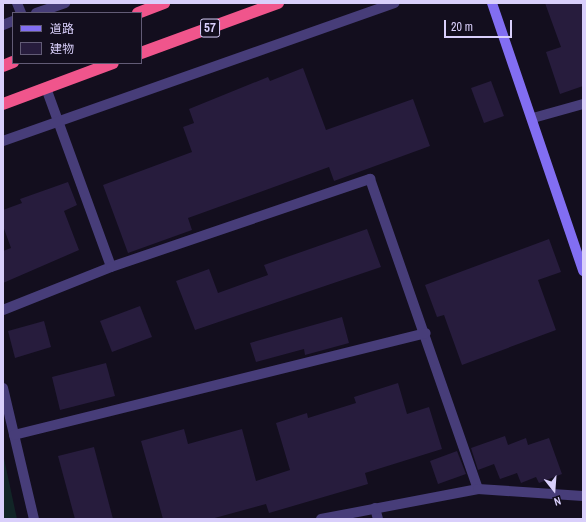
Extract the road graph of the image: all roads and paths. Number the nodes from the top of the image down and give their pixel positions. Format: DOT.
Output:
graph roads {
  1 [pos="65,3"];
  2 [pos="164,3"];
  3 [pos="278,3"];
  4 [pos="394,3"];
  5 [pos="492,3"];
  6 [pos="39,12"];
  7 [pos="141,12"];
  8 [pos="142,53"];
  9 [pos="110,64"];
  10 [pos="46,88"];
  11 [pos="3,104"];
  12 [pos="583,104"];
  13 [pos="533,118"];
  14 [pos="58,119"];
  15 [pos="3,141"];
  16 [pos="111,267"];
  17 [pos="583,271"];
  18 [pos="3,310"];
  19 [pos="426,333"];
  20 [pos="3,388"];
  21 [pos="14,435"];
  22 [pos="478,489"];
  23 [pos="583,496"];
  24 [pos="375,508"];
  25 [pos="34,519"];
  26 [pos="321,519"];
  27 [pos="378,519"];
  1 -- 6 [label="street"];
  2 -- 7 [label="highway"];
  3 -- 8 [label="highway, 57"];
  4 -- 14 [label="street"];
  5 -- 13 [label="street"];
  9 -- 10 [label="highway"];
  10 -- 11 [label="highway"];
  10 -- 14 [label="street"];
  12 -- 13 [label="street"];
  13 -- 17 [label="street"];
  14 -- 15 [label="street"];
  14 -- 16 [label="street"];
  16 -- 18 [label="street"];
  16 -- 19 [label="street"];
  19 -- 21 [label="street"];
  19 -- 22 [label="street"];
  20 -- 21 [label="street"];
  21 -- 25 [label="street"];
  22 -- 23 [label="street"];
  22 -- 24 [label="street"];
  24 -- 26 [label="street"];
  24 -- 27 [label="street"];
}
